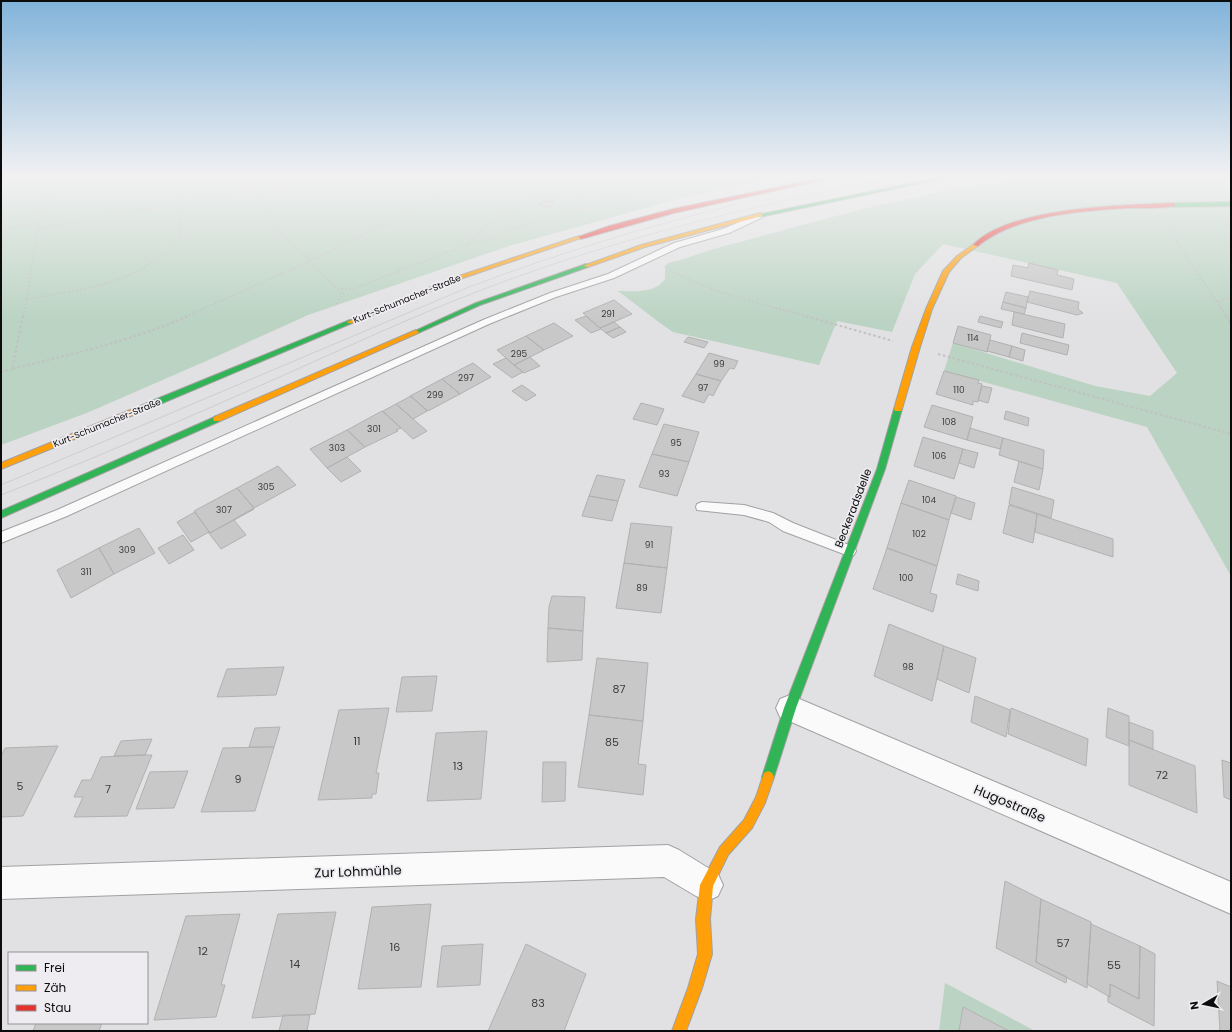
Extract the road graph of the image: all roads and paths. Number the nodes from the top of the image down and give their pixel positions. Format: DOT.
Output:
graph roads {
  1 [pos="22,226"];
  2 [pos="53,226"];
  3 [pos="180,226"];
  4 [pos="278,226"];
  5 [pos="381,226"];
  6 [pos="488,226"];
  7 [pos="524,226"];
  8 [pos="616,226"];
  9 [pos="718,226"];
  10 [pos="737,226"];
  11 [pos="1011,226"];
  12 [pos="1167,226"];
  13 [pos="38,229"];
  14 [pos="1,230"];
  15 [pos="465,246"];
  16 [pos="310,261"];
  17 [pos="1231,297"];
  18 [pos="27,300"];
  19 [pos="1218,302"];
  20 [pos="1231,324"];
  21 [pos="12,369"];
  22 [pos="1,372"];
  23 [pos="1,466"];
  24 [pos="702,507"];
  25 [pos="1,514"];
  26 [pos="1,538"];
  27 [pos="849,551"];
  28 [pos="790,708"];
  29 [pos="1,883"];
  30 [pos="708,885"];
  31 [pos="1231,898"];
  32 [pos="679,1031"];
  1 -- 14 [label="path"];
  2 -- 13 [label="path"];
  3 -- 18 [label="path"];
  4 -- 16 [label="path"];
  5 -- 16 [label="path"];
  6 -- 15 [label="path"];
  7 -- 15 [label="path"];
  8 -- 23 [label="main road, Kurt-Schumacher-Straße"];
  9 -- 25 [label="main road"];
  10 -- 26 [label="lane"];
  11 -- 27 [label="main road, Beckeradsdelle"];
  12 -- 19 [label="path"];
  13 -- 18 [label="path"];
  15 -- 16 [label="path"];
  16 -- 21 [label="path"];
  17 -- 19 [label="path"];
  18 -- 21 [label="path"];
  19 -- 20 [label="path"];
  21 -- 22 [label="path"];
  24 -- 27 [label="lane"];
  27 -- 28 [label="main road, Beckeradsdelle"];
  28 -- 30 [label="main road, Beckeradsdelle"];
  28 -- 31 [label="street, Hugostraße"];
  29 -- 30 [label="street, Zur Lohmühle"];
  30 -- 32 [label="main road, Beckeradsdelle"];
}
